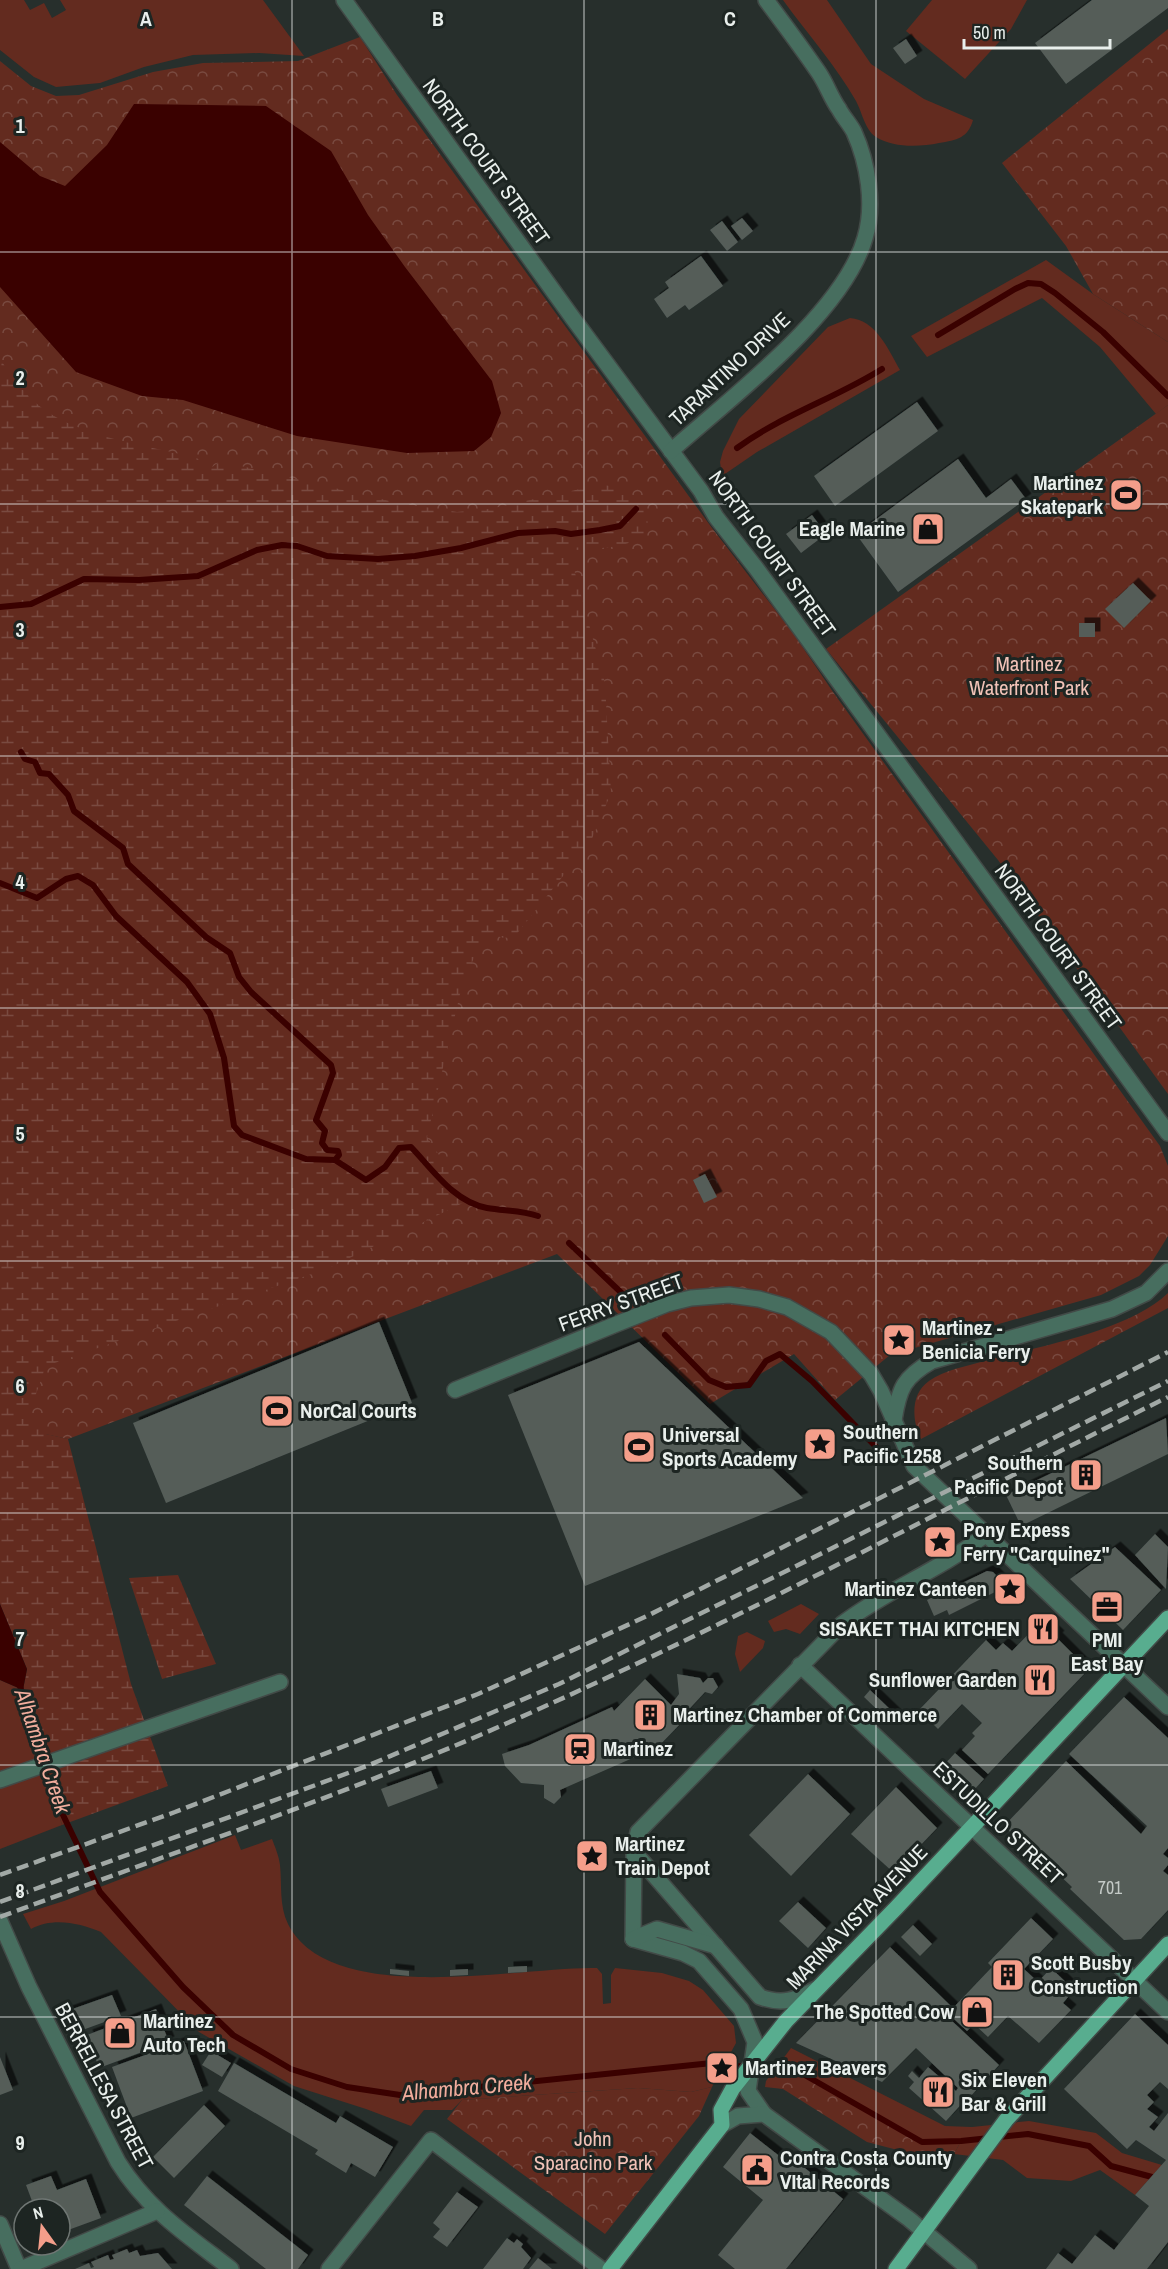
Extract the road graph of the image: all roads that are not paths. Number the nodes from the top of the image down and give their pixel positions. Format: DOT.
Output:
graph roads {
  1 [pos="344,0"];
  2 [pos="766,0"];
  3 [pos="671,451"];
  4 [pos="1168,1133"];
  5 [pos="1168,1271"];
  6 [pos="455,1390"];
  7 [pos="894,1420"];
  8 [pos="985,1535"];
  9 [pos="1168,1617"];
  10 [pos="800,1665"];
  11 [pos="1123,1665"];
  12 [pos="280,1682"];
  13 [pos="1168,1707"];
  14 [pos="0,1780"];
  15 [pos="972,1827"];
  16 [pos="634,1852"];
  17 [pos="0,1921"];
  18 [pos="633,1939"];
  19 [pos="1168,1944"];
  20 [pos="716,1946"];
  21 [pos="1135,1980"];
  22 [pos="816,1989"];
  23 [pos="1168,2012"];
  24 [pos="752,2064"];
  25 [pos="740,2090"];
  26 [pos="764,2114"];
  27 [pos="722,2125"];
  28 [pos="157,2211"];
  29 [pos="0,2224"];
  30 [pos="923,2230"];
  31 [pos="20,2269"];
  32 [pos="231,2269"];
  33 [pos="329,2269"];
  34 [pos="601,2269"];
  35 [pos="610,2269"];
  36 [pos="896,2269"];
  37 [pos="969,2269"];
  1 -- 3 [label="street, NORTH COURT STREET"];
  2 -- 3 [label="street, TARANTINO DRIVE"];
  3 -- 4 [label="street, NORTH COURT STREET"];
  5 -- 7 [label="street"];
  6 -- 7 [label="street, FERRY STREET"];
  7 -- 8 [label="street, FERRY STREET"];
  8 -- 10 [label="street"];
  8 -- 11 [label="street, FERRY STREET"];
  9 -- 11 [label="main road, MARINA VISTA AVENUE"];
  10 -- 15 [label="street, ESTUDILLO STREET"];
  10 -- 16 [label="street"];
  11 -- 13 [label="street, FERRY STREET"];
  11 -- 15 [label="main road, MARINA VISTA AVENUE"];
  12 -- 14 [label="street"];
  15 -- 21 [label="street, ESTUDILLO STREET"];
  15 -- 22 [label="main road, MARINA VISTA AVENUE"];
  16 -- 18 [label="street"];
  16 -- 20 [label="street"];
  17 -- 28 [label="street, BERRELLESA STREET"];
  18 -- 20 [label="street"];
  18 -- 24 [label="street"];
  19 -- 21 [label="main road"];
  20 -- 22 [label="street"];
  21 -- 23 [label="street, ESTUDILLO STREET"];
  21 -- 30 [label="main road"];
  22 -- 24 [label="main road, MARINA VISTA AVENUE"];
  24 -- 25 [label="main road, MARINA VISTA AVENUE"];
  25 -- 26 [label="street"];
  25 -- 27 [label="main road, MARINA VISTA AVENUE"];
  26 -- 27 [label="street"];
  26 -- 30 [label="street"];
  27 -- 35 [label="main road, MARINA VISTA AVENUE"];
  28 -- 31 [label="street"];
  28 -- 32 [label="street, BERRELLESA STREET"];
  29 -- 31 [label="street"];
  30 -- 36 [label="main road"];
  30 -- 37 [label="street"];
  33 -- 34 [label="street"];
}
